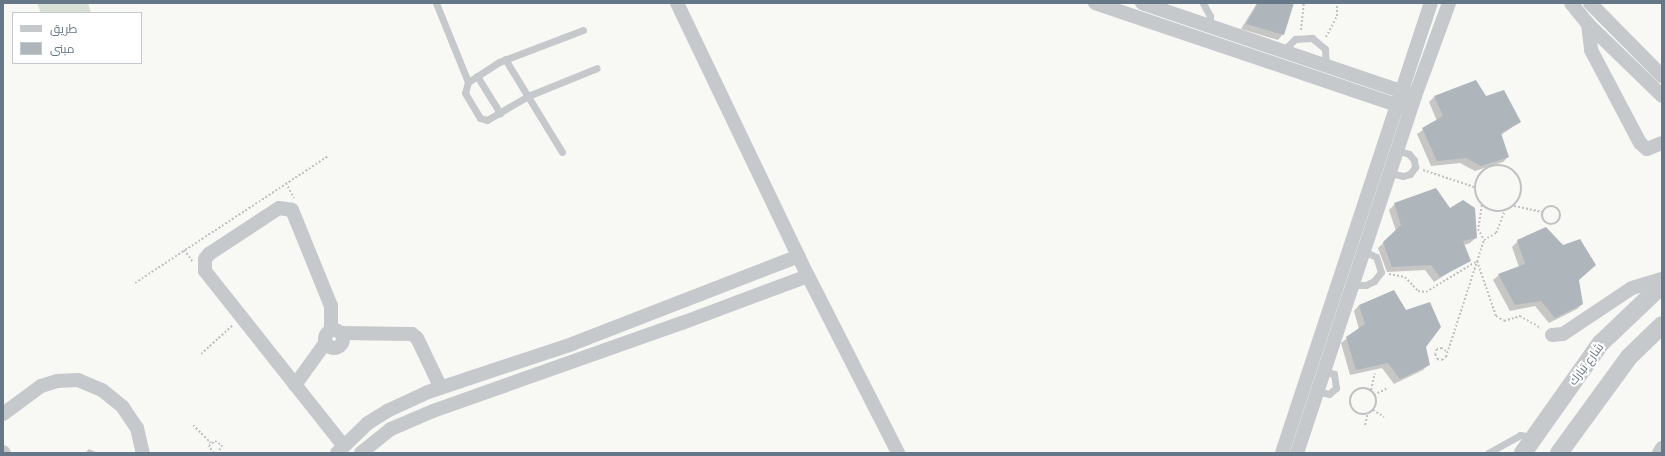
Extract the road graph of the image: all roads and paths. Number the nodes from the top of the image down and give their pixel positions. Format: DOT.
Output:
graph roads {
  1 [pos="436,3"];
  2 [pos="677,3"];
  3 [pos="1095,3"];
  4 [pos="1142,3"];
  5 [pos="1203,3"];
  6 [pos="1304,3"];
  7 [pos="1337,3"];
  8 [pos="1432,3"];
  9 [pos="1449,3"];
  10 [pos="1571,3"];
  11 [pos="1590,3"];
  12 [pos="1171,7"];
  13 [pos="1588,24"];
  14 [pos="1210,26"];
  15 [pos="583,30"];
  16 [pos="1300,37"];
  17 [pos="1322,44"];
  18 [pos="1283,51"];
  19 [pos="505,59"];
  20 [pos="1326,66"];
  21 [pos="597,68"];
  22 [pos="477,76"];
  23 [pos="1662,76"];
  24 [pos="468,82"];
  25 [pos="528,96"];
  26 [pos="1662,96"];
  27 [pos="1399,98"];
  28 [pos="1413,103"];
  29 [pos="500,113"];
  30 [pos="1662,143"];
  31 [pos="1397,150"];
  32 [pos="562,152"];
  33 [pos="328,156"];
  34 [pos="1415,167"];
  35 [pos="1390,173"];
  36 [pos="1475,187"];
  37 [pos="1482,205"];
  38 [pos="1514,206"];
  39 [pos="1505,211"];
  40 [pos="1543,213"];
  41 [pos="1484,240"];
  42 [pos="1364,251"];
  43 [pos="799,256"];
  44 [pos="1477,261"];
  45 [pos="1381,272"];
  46 [pos="808,276"];
  47 [pos="1662,279"];
  48 [pos="135,282"];
  49 [pos="1662,284"];
  50 [pos="1352,285"];
  51 [pos="241,317"];
  52 [pos="1662,325"];
  53 [pos="333,335"];
  54 [pos="1552,335"];
  55 [pos="1446,351"];
  56 [pos="201,354"];
  57 [pos="1375,373"];
  58 [pos="295,385"];
  59 [pos="441,388"];
  60 [pos="1388,388"];
  61 [pos="1371,390"];
  62 [pos="1374,395"];
  63 [pos="412,399"];
  64 [pos="1373,410"];
  65 [pos="1368,413"];
  66 [pos="3,414"];
  67 [pos="420,416"];
  68 [pos="1384,417"];
  69 [pos="193,425"];
  70 [pos="1366,426"];
  71 [pos="1533,437"];
  72 [pos="210,443"];
  73 [pos="1662,448"];
  74 [pos="340,449"];
  75 [pos="1566,450"];
  76 [pos="221,451"];
  77 [pos="143,453"];
  78 [pos="212,453"];
  79 [pos="218,453"];
  80 [pos="224,453"];
  81 [pos="360,453"];
  82 [pos="399,453"];
  83 [pos="412,453"];
  84 [pos="898,453"];
  85 [pos="1282,453"];
  86 [pos="1297,453"];
  87 [pos="1488,453"];
  88 [pos="1523,453"];
  89 [pos="1659,453"];
  1 -- 24 [label="lane"];
  2 -- 43 [label="street"];
  3 -- 27 [label="street"];
  4 -- 12 [label="street"];
  5 -- 14 [label="lane"];
  6 -- 16 [label="path"];
  7 -- 17 [label="path"];
  8 -- 27 [label="street"];
  9 -- 28 [label="street"];
  10 -- 13 [label="street"];
  11 -- 23 [label="street"];
  12 -- 14 [label="street"];
  13 -- 26 [label="street"];
  13 -- 30 [label="street"];
  14 -- 18 [label="street"];
  15 -- 19 [label="lane"];
  16 -- 17 [label="lane"];
  16 -- 18 [label="lane"];
  17 -- 20 [label="lane"];
  18 -- 20 [label="street"];
  19 -- 22 [label="lane"];
  19 -- 25 [label="lane"];
  20 -- 27 [label="street"];
  21 -- 25 [label="lane"];
  22 -- 24 [label="lane"];
  22 -- 29 [label="lane"];
  24 -- 29 [label="lane"];
  25 -- 29 [label="lane"];
  25 -- 32 [label="lane"];
  27 -- 28 [label="street"];
  27 -- 85 [label="street"];
  28 -- 31 [label="street"];
  31 -- 34 [label="lane"];
  31 -- 35 [label="street"];
  33 -- 48 [label="path"];
  34 -- 35 [label="lane"];
  34 -- 36 [label="path"];
  35 -- 42 [label="street"];
  36 -- 37 [label="path"];
  36 -- 38 [label="path"];
  37 -- 39 [label="path"];
  37 -- 41 [label="path"];
  38 -- 39 [label="path"];
  38 -- 40 [label="path"];
  39 -- 41 [label="path"];
  40 -- 40 [label="path"];
  41 -- 44 [label="path"];
  42 -- 45 [label="lane"];
  42 -- 50 [label="street"];
  43 -- 46 [label="street"];
  43 -- 59 [label="street"];
  44 -- 45 [label="path"];
  44 -- 54 [label="path"];
  44 -- 55 [label="path"];
  45 -- 50 [label="lane"];
  46 -- 67 [label="street"];
  46 -- 84 [label="street"];
  47 -- 54 [label="street"];
  49 -- 71 [label="street, شارع تبارك"];
  50 -- 86 [label="street"];
  51 -- 53 [label="street"];
  51 -- 56 [label="path"];
  51 -- 58 [label="street"];
  52 -- 75 [label="street"];
  53 -- 58 [label="street"];
  53 -- 59 [label="street"];
  55 -- 55 [label="path"];
  57 -- 61 [label="path"];
  58 -- 74 [label="street"];
  59 -- 63 [label="street"];
  60 -- 62 [label="path"];
  61 -- 62 [label="path"];
  61 -- 65 [label="path"];
  62 -- 64 [label="path"];
  63 -- 67 [label="street"];
  63 -- 74 [label="street"];
  64 -- 65 [label="path"];
  64 -- 68 [label="path"];
  65 -- 70 [label="path"];
  66 -- 77 [label="street"];
  67 -- 81 [label="street"];
  69 -- 72 [label="path"];
  71 -- 87 [label="lane"];
  71 -- 88 [label="street, شارع تبارك"];
  72 -- 76 [label="path"];
  72 -- 78 [label="path"];
  73 -- 89 [label="street"];
  76 -- 79 [label="path"];
  76 -- 80 [label="path"];
  82 -- 83 [label="path"];
}
